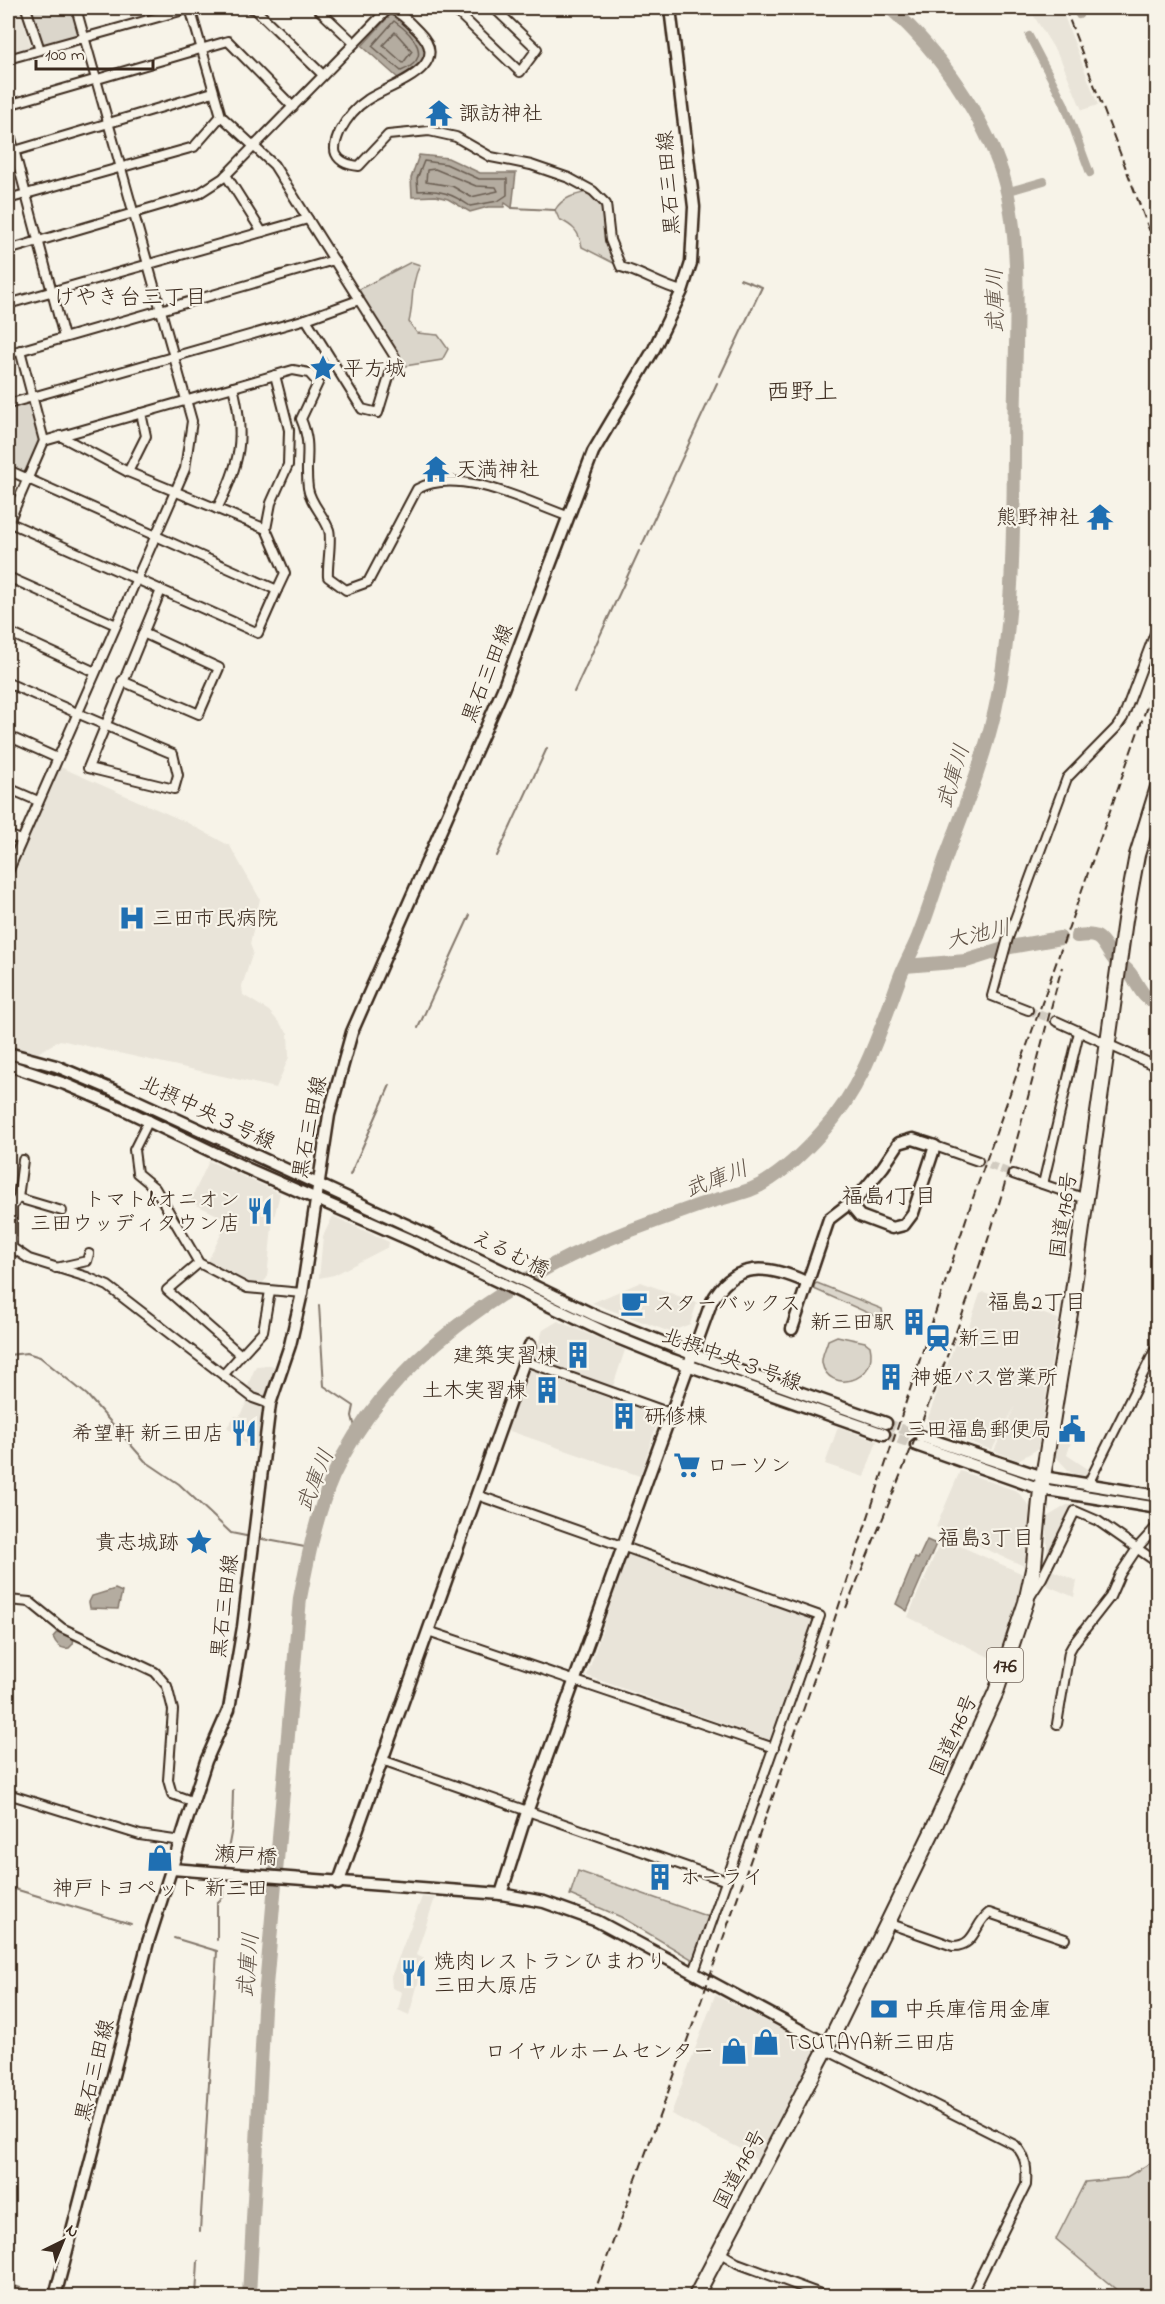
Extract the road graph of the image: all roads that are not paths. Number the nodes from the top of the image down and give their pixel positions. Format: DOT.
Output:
graph roads {
  1 [pos="26,8"];
  2 [pos="76,8"];
  3 [pos="190,8"];
  4 [pos="249,8"];
  5 [pos="317,8"];
  6 [pos="453,8"];
  7 [pos="494,8"];
  8 [pos="670,8"];
  9 [pos="84,37"];
  10 [pos="354,44"];
  11 [pos="201,49"];
  12 [pos="40,50"];
  13 [pos="8,59"];
  14 [pos="323,75"];
  15 [pos="96,79"];
  16 [pos="213,92"];
  17 [pos="8,105"];
  18 [pos="292,107"];
  19 [pos="221,116"];
  20 [pos="109,124"];
  21 [pos="8,127"];
  22 [pos="255,146"];
  23 [pos="11,152"];
  24 [pos="122,167"];
  25 [pos="226,175"];
  26 [pos="26,194"];
  27 [pos="8,199"];
  28 [pos="135,213"];
  29 [pos="308,219"];
  30 [pos="262,232"];
  31 [pos="38,241"];
  32 [pos="8,250"];
  33 [pos="334,260"];
  34 [pos="150,264"];
  35 [pos="52,291"];
  36 [pos="682,291"];
  37 [pos="359,300"];
  38 [pos="8,304"];
  39 [pos="162,309"];
  40 [pos="306,319"];
  41 [pos="64,337"];
  42 [pos="20,350"];
  43 [pos="8,354"];
  44 [pos="175,356"];
  45 [pos="275,375"];
  46 [pos="233,387"];
  47 [pos="32,397"];
  48 [pos="187,400"];
  49 [pos="8,404"];
  50 [pos="141,413"];
  51 [pos="60,436"];
  52 [pos="44,441"];
  53 [pos="8,470"];
  54 [pos="128,472"];
  55 [pos="27,479"];
  56 [pos="175,492"];
  57 [pos="217,509"];
  58 [pos="567,516"];
  59 [pos="8,523"];
  60 [pos="266,528"];
  61 [pos="157,536"];
  62 [pos="8,577"];
  63 [pos="138,579"];
  64 [pos="161,590"];
  65 [pos="277,590"];
  66 [pos="116,624"];
  67 [pos="1158,625"];
  68 [pos="8,632"];
  69 [pos="143,633"];
  70 [pos="95,672"];
  71 [pos="122,681"];
  72 [pos="8,683"];
  73 [pos="76,714"];
  74 [pos="104,725"];
  75 [pos="8,735"];
  76 [pos="57,758"];
  77 [pos="8,788"];
  78 [pos="1156,796"];
  79 [pos="38,801"];
  80 [pos="8,835"];
  81 [pos="21,840"];
  82 [pos="8,872"];
  83 [pos="1028,1010"];
  84 [pos="1056,1021"];
  85 [pos="1079,1032"];
  86 [pos="1108,1046"];
  87 [pos="8,1053"];
  88 [pos="8,1065"];
  89 [pos="1158,1066"];
  90 [pos="148,1120"];
  91 [pos="935,1146"];
  92 [pos="23,1160"];
  93 [pos="978,1161"];
  94 [pos="1013,1174"];
  95 [pos="317,1184"];
  96 [pos="1043,1184"];
  97 [pos="18,1198"];
  98 [pos="316,1199"];
  99 [pos="1086,1199"];
  100 [pos="850,1204"];
  101 [pos="10,1206"];
  102 [pos="62,1211"];
  103 [pos="422,1232"];
  104 [pos="415,1242"];
  105 [pos="10,1246"];
  106 [pos="88,1254"];
  107 [pos="199,1263"];
  108 [pos="55,1268"];
  109 [pos="806,1282"];
  110 [pos="270,1291"];
  111 [pos="302,1293"];
  112 [pos="582,1309"];
  113 [pos="570,1315"];
  114 [pos="792,1329"];
  115 [pos="1158,1344"];
  116 [pos="530,1345"];
  117 [pos="241,1355"];
  118 [pos="690,1359"];
  119 [pos="525,1361"];
  120 [pos="224,1374"];
  121 [pos="270,1404"];
  122 [pos="670,1413"];
  123 [pos="885,1429"];
  124 [pos="918,1440"];
  125 [pos="1042,1483"];
  126 [pos="1087,1486"];
  127 [pos="477,1495"];
  128 [pos="1158,1496"];
  129 [pos="1158,1508"];
  130 [pos="1158,1526"];
  131 [pos="622,1547"];
  132 [pos="1138,1547"];
  133 [pos="1158,1563"];
  134 [pos="8,1600"];
  135 [pos="1026,1602"];
  136 [pos="428,1630"];
  137 [pos="575,1680"];
  138 [pos="1057,1724"];
  139 [pos="774,1749"];
  140 [pos="382,1760"];
  141 [pos="8,1794"];
  142 [pos="194,1802"];
  143 [pos="527,1812"];
  144 [pos="181,1841"];
  145 [pos="172,1869"];
  146 [pos="727,1881"];
  147 [pos="338,1884"];
  148 [pos="501,1894"];
  149 [pos="888,1923"];
  150 [pos="1065,1939"];
  151 [pos="694,1972"];
  152 [pos="827,2048"];
  153 [pos="719,2252"];
  154 [pos="55,2296"];
  155 [pos="696,2296"];
  156 [pos="826,2296"];
  157 [pos="971,2296"];
  1 -- 12 [label="street"];
  2 -- 9 [label="street"];
  3 -- 9 [label="street"];
  3 -- 11 [label="street"];
  4 -- 14 [label="street"];
  5 -- 10 [label="street"];
  6 -- 7 [label="street"];
  8 -- 36 [label="street, 黒石三田線"];
  9 -- 12 [label="street"];
  9 -- 15 [label="street"];
  10 -- 14 [label="street"];
  10 -- 36 [label="street"];
  11 -- 15 [label="street"];
  11 -- 16 [label="street"];
  11 -- 18 [label="street"];
  12 -- 13 [label="street"];
  14 -- 18 [label="street"];
  15 -- 17 [label="street"];
  15 -- 20 [label="street"];
  16 -- 19 [label="street"];
  16 -- 20 [label="street"];
  18 -- 22 [label="street"];
  19 -- 22 [label="street"];
  19 -- 24 [label="street"];
  20 -- 23 [label="street"];
  20 -- 24 [label="street"];
  21 -- 23 [label="street"];
  22 -- 25 [label="street"];
  22 -- 29 [label="street"];
  23 -- 26 [label="street"];
  24 -- 26 [label="street"];
  24 -- 28 [label="street"];
  25 -- 28 [label="street"];
  25 -- 30 [label="street"];
  26 -- 27 [label="street"];
  26 -- 31 [label="street"];
  28 -- 31 [label="street"];
  28 -- 34 [label="street"];
  29 -- 30 [label="street"];
  29 -- 33 [label="street"];
  30 -- 34 [label="street"];
  31 -- 32 [label="street"];
  31 -- 35 [label="street"];
  33 -- 37 [label="street"];
  33 -- 39 [label="street"];
  34 -- 35 [label="street"];
  34 -- 39 [label="street"];
  35 -- 38 [label="street"];
  35 -- 41 [label="street"];
  36 -- 58 [label="street, 黒石三田線"];
  37 -- 40 [label="street"];
  37 -- 40 [label="street"];
  39 -- 41 [label="street"];
  39 -- 44 [label="street"];
  40 -- 44 [label="street"];
  41 -- 42 [label="street"];
  42 -- 43 [label="street"];
  42 -- 47 [label="street"];
  44 -- 47 [label="street"];
  44 -- 48 [label="street"];
  45 -- 46 [label="street"];
  45 -- 58 [label="street"];
  45 -- 60 [label="street"];
  46 -- 48 [label="street"];
  46 -- 57 [label="street"];
  47 -- 49 [label="street"];
  47 -- 52 [label="street"];
  48 -- 50 [label="street"];
  48 -- 56 [label="street"];
  50 -- 51 [label="street"];
  50 -- 54 [label="street"];
  51 -- 52 [label="street"];
  51 -- 54 [label="street"];
  52 -- 55 [label="street"];
  53 -- 55 [label="street"];
  54 -- 56 [label="street"];
  55 -- 59 [label="street"];
  55 -- 61 [label="street"];
  56 -- 57 [label="street"];
  56 -- 61 [label="street"];
  57 -- 60 [label="street"];
  58 -- 95 [label="street, 黒石三田線"];
  59 -- 63 [label="street"];
  60 -- 65 [label="street"];
  61 -- 63 [label="street"];
  61 -- 65 [label="street"];
  62 -- 66 [label="street"];
  63 -- 64 [label="street"];
  63 -- 66 [label="street"];
  64 -- 65 [label="street"];
  64 -- 69 [label="street"];
  66 -- 70 [label="street"];
  67 -- 83 [label="street"];
  68 -- 70 [label="street"];
  69 -- 71 [label="street"];
  69 -- 71 [label="street"];
  70 -- 73 [label="street"];
  71 -- 74 [label="street"];
  72 -- 73 [label="street"];
  73 -- 74 [label="street"];
  73 -- 76 [label="street"];
  74 -- 74 [label="street"];
  75 -- 76 [label="street"];
  76 -- 79 [label="street"];
  77 -- 79 [label="street"];
  78 -- 86 [label="highway, 国道176号 / 176"];
  79 -- 81 [label="street"];
  80 -- 81 [label="street"];
  81 -- 82 [label="street"];
  84 -- 85 [label="street"];
  85 -- 86 [label="street"];
  85 -- 96 [label="street"];
  86 -- 89 [label="street"];
  86 -- 99 [label="highway, 国道176号 / 176"];
  87 -- 95 [label="street, 北摂中央３号線"];
  88 -- 90 [label="street, 北摂中央３号線"];
  90 -- 98 [label="street, 北摂中央３号線"];
  90 -- 107 [label="street"];
  91 -- 93 [label="street"];
  91 -- 100 [label="street"];
  91 -- 100 [label="street"];
  92 -- 97 [label="street"];
  94 -- 96 [label="street"];
  95 -- 98 [label="street, 黒石三田線"];
  95 -- 103 [label="street, 北摂中央３号線"];
  96 -- 99 [label="street"];
  97 -- 101 [label="street"];
  97 -- 102 [label="street"];
  98 -- 104 [label="street, 北摂中央３号線"];
  98 -- 111 [label="street, 黒石三田線"];
  99 -- 125 [label="highway, 国道176号 / 176"];
  100 -- 109 [label="street"];
  101 -- 105 [label="street"];
  103 -- 112 [label="street, えるむ橋"];
  104 -- 113 [label="street, えるむ橋"];
  105 -- 108 [label="street"];
  106 -- 108 [label="street"];
  107 -- 110 [label="street"];
  107 -- 117 [label="street"];
  108 -- 120 [label="street"];
  109 -- 114 [label="street"];
  109 -- 118 [label="street"];
  110 -- 111 [label="street"];
  110 -- 117 [label="street"];
  111 -- 121 [label="street, 黒石三田線"];
  112 -- 118 [label="street, 北摂中央３号線"];
  113 -- 118 [label="street, 北摂中央３号線"];
  115 -- 126 [label="street"];
  116 -- 119 [label="street"];
  117 -- 120 [label="street"];
  118 -- 122 [label="street"];
  118 -- 123 [label="street, 北摂中央３号線"];
  119 -- 122 [label="street"];
  119 -- 127 [label="street"];
  120 -- 121 [label="street"];
  121 -- 142 [label="street, 黒石三田線"];
  122 -- 131 [label="street"];
  124 -- 125 [label="street"];
  125 -- 126 [label="street"];
  125 -- 129 [label="street"];
  125 -- 135 [label="highway, 国道176号 / 176"];
  126 -- 128 [label="street"];
  127 -- 131 [label="street"];
  127 -- 136 [label="street"];
  130 -- 132 [label="street"];
  131 -- 137 [label="street"];
  131 -- 139 [label="street"];
  132 -- 133 [label="street"];
  132 -- 135 [label="street"];
  132 -- 138 [label="street"];
  134 -- 142 [label="street"];
  135 -- 149 [label="highway, 国道176号 / 176"];
  136 -- 137 [label="street"];
  136 -- 140 [label="street"];
  137 -- 139 [label="street"];
  137 -- 143 [label="street"];
  139 -- 146 [label="street"];
  140 -- 143 [label="street"];
  140 -- 147 [label="street"];
  141 -- 144 [label="street"];
  142 -- 144 [label="street, 黒石三田線"];
  143 -- 146 [label="street"];
  143 -- 148 [label="street"];
  144 -- 145 [label="street, 黒石三田線"];
  145 -- 147 [label="street, 瀬戸橋"];
  145 -- 154 [label="street, 黒石三田線"];
  146 -- 151 [label="street"];
  147 -- 148 [label="street, 瀬戸橋"];
  148 -- 151 [label="street, 瀬戸橋"];
  149 -- 150 [label="street"];
  149 -- 152 [label="highway, 国道176号 / 176"];
  151 -- 152 [label="street, 瀬戸橋"];
  152 -- 153 [label="highway, 国道176号 / 176"];
  152 -- 157 [label="street"];
  153 -- 155 [label="highway, 国道176号 / 176"];
  153 -- 156 [label="street"];
}
